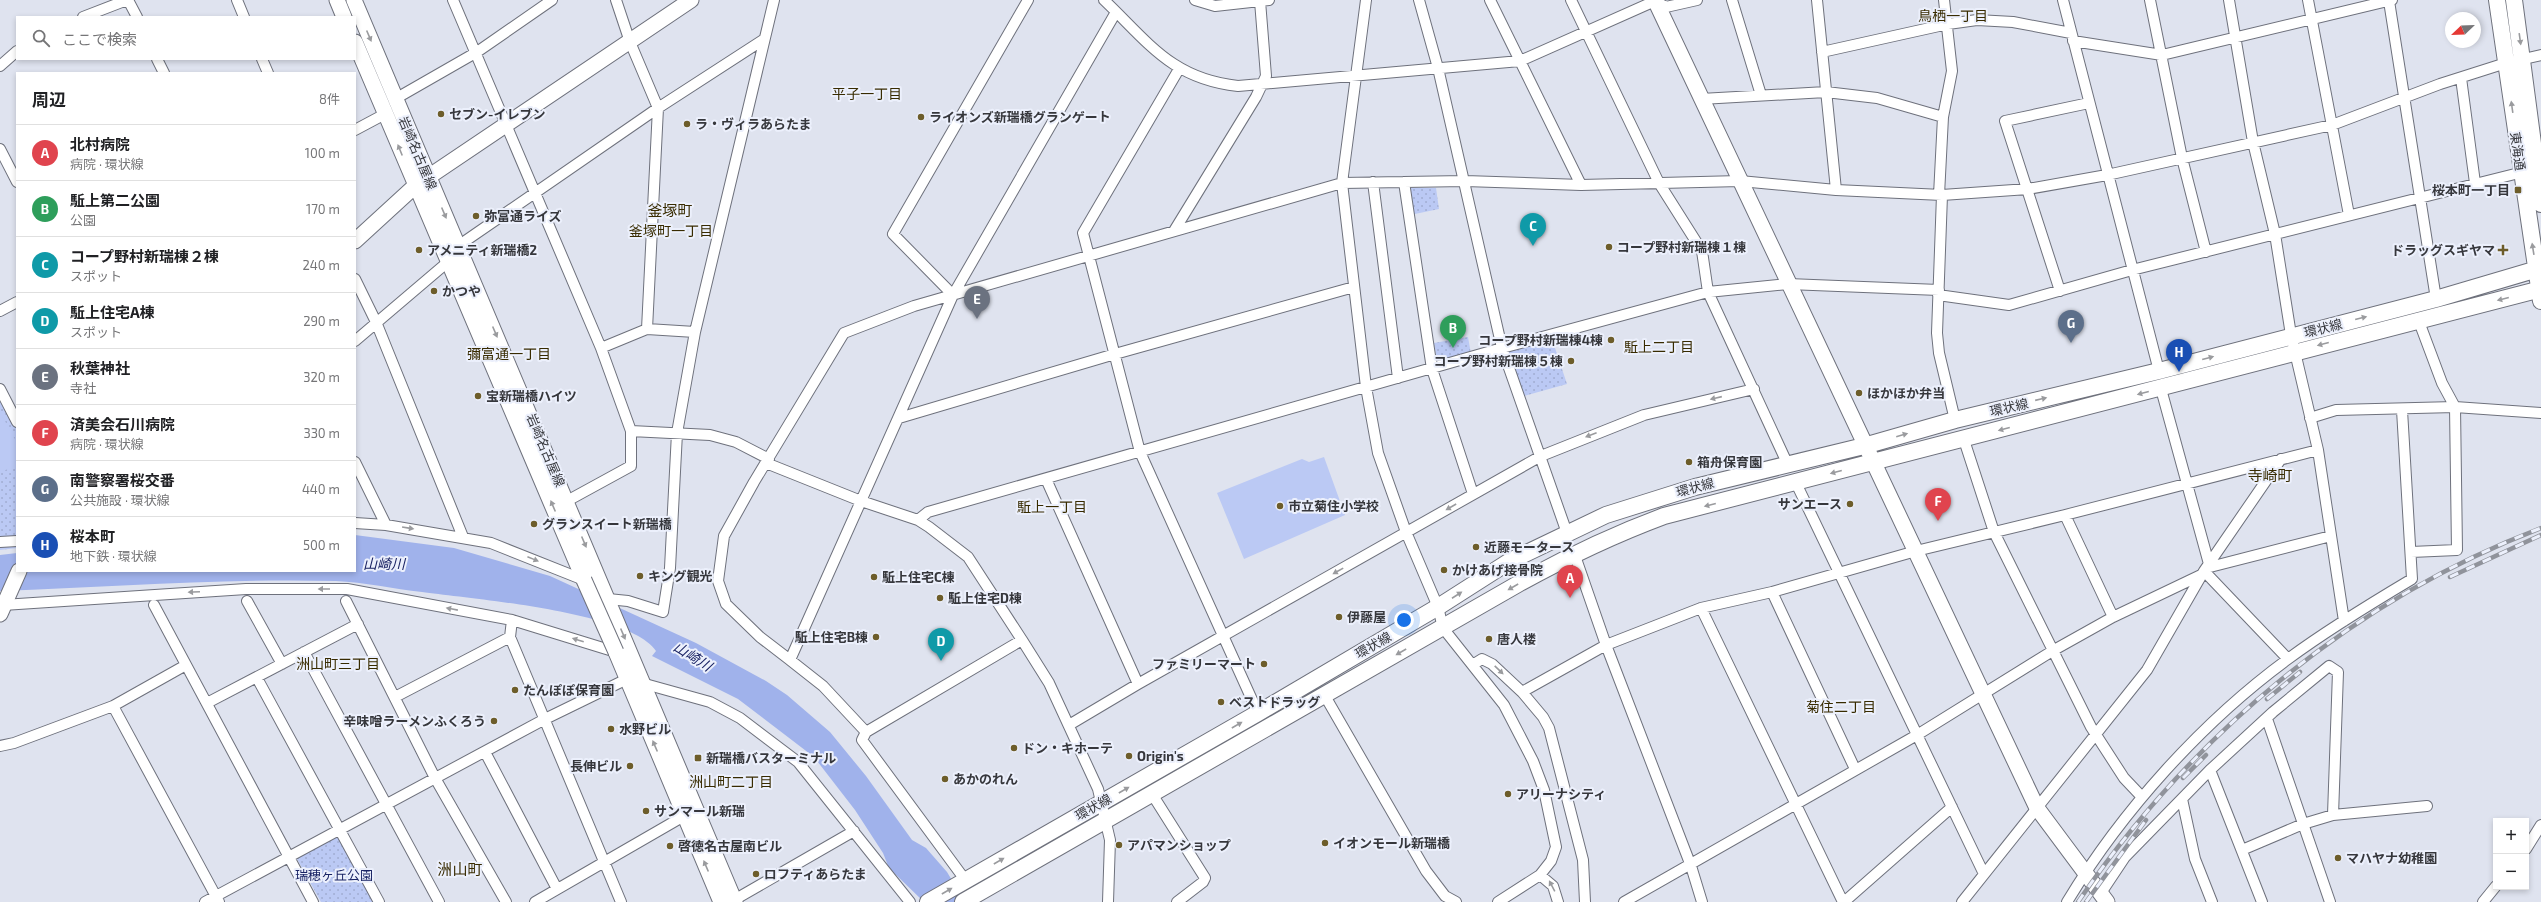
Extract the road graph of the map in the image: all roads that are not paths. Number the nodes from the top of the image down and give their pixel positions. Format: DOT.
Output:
graph roads {
  1 [pos="128,0"];
  2 [pos="237,0"];
  3 [pos="337,0"];
  4 [pos="354,0"];
  5 [pos="453,0"];
  6 [pos="552,0"];
  7 [pos="616,0"];
  8 [pos="691,0"];
  9 [pos="774,0"];
  10 [pos="1028,0"];
  11 [pos="1104,0"];
  12 [pos="1195,0"];
  13 [pos="1366,0"];
  14 [pos="1419,0"];
  15 [pos="1490,0"];
  16 [pos="1571,0"];
  17 [pos="1698,0"];
  18 [pos="1732,0"];
  19 [pos="1817,0"];
  20 [pos="1944,0"];
  21 [pos="2063,0"];
  22 [pos="2150,0"];
  23 [pos="2229,0"];
  24 [pos="2308,0"];
  25 [pos="2497,0"];
  26 [pos="2514,0"];
  27 [pos="1264,1"];
  28 [pos="1655,1"];
  29 [pos="2390,1"];
  30 [pos="541,3"];
  31 [pos="1116,12"];
  32 [pos="86,16"];
  33 [pos="136,16"];
  34 [pos="244,16"];
  35 [pos="344,16"];
  36 [pos="2311,20"];
  37 [pos="1948,24"];
  38 [pos="1586,32"];
  39 [pos="2072,37"];
  40 [pos="2236,38"];
  41 [pos="763,40"];
  42 [pos="630,42"];
  43 [pos="356,44"];
  44 [pos="16,52"];
  45 [pos="477,52"];
  46 [pos="1822,52"];
  47 [pos="2162,55"];
  48 [pos="2541,55"];
  49 [pos="2522,59"];
  50 [pos="158,60"];
  51 [pos="262,60"];
  52 [pos="1520,62"];
  53 [pos="2506,63"];
  54 [pos="0,66"];
  55 [pos="1438,68"];
  56 [pos="1179,69"];
  57 [pos="164,72"];
  58 [pos="268,72"];
  59 [pos="1356,77"];
  60 [pos="2461,78"];
  61 [pos="1263,84"];
  62 [pos="1826,92"];
  63 [pos="1761,95"];
  64 [pos="395,99"];
  65 [pos="1701,99"];
  66 [pos="2404,99"];
  67 [pos="2089,103"];
  68 [pos="658,108"];
  69 [pos="385,114"];
  70 [pos="1944,117"];
  71 [pos="507,125"];
  72 [pos="2332,125"];
  73 [pos="356,129"];
  74 [pos="2253,142"];
  75 [pos="0,149"];
  76 [pos="2182,158"];
  77 [pos="2533,170"];
  78 [pos="2107,175"];
  79 [pos="428,177"];
  80 [pos="16,180"];
  81 [pos="1740,181"];
  82 [pos="1373,182"];
  83 [pos="1404,182"];
  84 [pos="1465,182"];
  85 [pos="1342,183"];
  86 [pos="1659,183"];
  87 [pos="2476,183"];
  88 [pos="1581,185"];
  89 [pos="415,186"];
  90 [pos="2028,189"];
  91 [pos="1836,190"];
  92 [pos="534,192"];
  93 [pos="1941,195"];
  94 [pos="2420,196"];
  95 [pos="2541,204"];
  96 [pos="2349,215"];
  97 [pos="1174,231"];
  98 [pos="2274,234"];
  99 [pos="356,240"];
  100 [pos="458,246"];
  101 [pos="2206,252"];
  102 [pos="1090,256"];
  103 [pos="449,261"];
  104 [pos="2538,269"];
  105 [pos="2132,270"];
  106 [pos="356,280"];
  107 [pos="1788,284"];
  108 [pos="1354,287"];
  109 [pos="2060,291"];
  110 [pos="1708,292"];
  111 [pos="1938,292"];
  112 [pos="2540,294"];
  113 [pos="953,295"];
  114 [pos="2436,299"];
  115 [pos="16,303"];
  116 [pos="0,311"];
  117 [pos="2418,319"];
  118 [pos="376,322"];
  119 [pos="647,329"];
  120 [pos="696,332"];
  121 [pos="2291,335"];
  122 [pos="356,340"];
  123 [pos="601,348"];
  124 [pos="1502,348"];
  125 [pos="2295,352"];
  126 [pos="1115,354"];
  127 [pos="1432,369"];
  128 [pos="2159,371"];
  129 [pos="1398,378"];
  130 [pos="1366,387"];
  131 [pos="2161,388"];
  132 [pos="0,389"];
  133 [pos="1754,389"];
  134 [pos="2455,407"];
  135 [pos="2402,410"];
  136 [pos="2541,413"];
  137 [pos="899,418"];
  138 [pos="2310,418"];
  139 [pos="16,420"];
  140 [pos="1955,420"];
  141 [pos="631,431"];
  142 [pos="678,433"];
  143 [pos="1964,440"];
  144 [pos="1864,446"];
  145 [pos="2318,450"];
  146 [pos="1140,452"];
  147 [pos="1541,456"];
  148 [pos="2281,459"];
  149 [pos="768,461"];
  150 [pos="1873,462"];
  151 [pos="356,464"];
  152 [pos="1788,465"];
  153 [pos="1046,479"];
  154 [pos="1796,483"];
  155 [pos="2186,483"];
  156 [pos="1473,494"];
  157 [pos="567,501"];
  158 [pos="861,501"];
  159 [pos="2065,516"];
  160 [pos="918,520"];
  161 [pos="356,523"];
  162 [pos="386,525"];
  163 [pos="1406,532"];
  164 [pos="1994,532"];
  165 [pos="1567,533"];
  166 [pos="2331,536"];
  167 [pos="464,537"];
  168 [pos="16,541"];
  169 [pos="0,542"];
  170 [pos="1916,551"];
  171 [pos="2411,552"];
  172 [pos="1574,553"];
  173 [pos="2205,569"];
  174 [pos="19,572"];
  175 [pos="1839,573"];
  176 [pos="584,580"];
  177 [pos="1772,592"];
  178 [pos="608,599"];
  179 [pos="247,601"];
  180 [pos="346,601"];
  181 [pos="154,605"];
  182 [pos="3,606"];
  183 [pos="1438,607"];
  184 [pos="1701,608"];
  185 [pos="2113,617"];
  186 [pos="512,620"];
  187 [pos="2344,621"];
  188 [pos="358,624"];
  189 [pos="1443,628"];
  190 [pos="1224,635"];
  191 [pos="510,637"];
  192 [pos="1022,640"];
  193 [pos="1606,645"];
  194 [pos="2054,650"];
  195 [pos="304,652"];
  196 [pos="616,652"];
  197 [pos="2288,658"];
  198 [pos="790,660"];
  199 [pos="282,664"];
  200 [pos="1474,664"];
  201 [pos="186,665"];
  202 [pos="256,678"];
  203 [pos="627,679"];
  204 [pos="644,683"];
  205 [pos="1138,684"];
  206 [pos="1522,692"];
  207 [pos="1983,692"];
  208 [pos="1325,696"];
  209 [pos="395,697"];
  210 [pos="207,703"];
  211 [pos="113,706"];
  212 [pos="1258,713"];
  213 [pos="2267,719"];
  214 [pos="545,720"];
  215 [pos="1069,725"];
  216 [pos="866,732"];
  217 [pos="1917,735"];
  218 [pos="2096,735"];
  219 [pos="0,746"];
  220 [pos="485,752"];
  221 [pos="1855,768"];
  222 [pos="2210,770"];
  223 [pos="435,778"];
  224 [pos="1152,794"];
  225 [pos="2142,797"];
  226 [pos="2182,799"];
  227 [pos="1100,803"];
  228 [pos="1795,803"];
  229 [pos="386,805"];
  230 [pos="2427,806"];
  231 [pos="1952,807"];
  232 [pos="2037,808"];
  233 [pos="2333,815"];
  234 [pos="684,816"];
  235 [pos="1104,822"];
  236 [pos="2303,824"];
  237 [pos="2541,825"];
  238 [pos="340,830"];
  239 [pos="854,831"];
  240 [pos="2529,844"];
  241 [pos="2242,850"];
  242 [pos="290,857"];
  243 [pos="604,862"];
  244 [pos="1691,866"];
  245 [pos="2085,872"];
  246 [pos="1984,874"];
  247 [pos="1540,875"];
  248 [pos="966,881"];
  249 [pos="557,889"];
  250 [pos="2493,890"];
  251 [pos="2104,898"];
  252 [pos="218,899"];
  253 [pos="974,899"];
  254 [pos="730,901"];
  255 [pos="205,902"];
  256 [pos="313,902"];
  257 [pos="379,902"];
  258 [pos="439,902"];
  259 [pos="506,902"];
  260 [pos="535,902"];
  261 [pos="621,902"];
  262 [pos="910,902"];
  263 [pos="928,902"];
  264 [pos="1108,902"];
  265 [pos="1177,902"];
  266 [pos="1456,902"];
  267 [pos="1498,902"];
  268 [pos="1558,902"];
  269 [pos="1585,902"];
  270 [pos="1624,902"];
  271 [pos="1702,902"];
  272 [pos="1844,902"];
  273 [pos="1962,902"];
  274 [pos="2067,902"];
  275 [pos="2212,902"];
  276 [pos="2262,902"];
  277 [pos="2330,902"];
  278 [pos="2483,902"];
  1 -- 32 [label="street"];
  1 -- 33 [label="street"];
  2 -- 34 [label="street"];
  3 -- 35 [label="main road"];
  4 -- 64 [label="main road, 岩崎名古屋線, one-way"];
  5 -- 45 [label="street"];
  6 -- 30 [label="street"];
  7 -- 42 [label="street"];
  8 -- 42 [label="main road"];
  9 -- 41 [label="street"];
  10 -- 113 [label="street"];
  11 -- 31 [label="street"];
  12 -- 27 [label="street"];
  13 -- 59 [label="street"];
  14 -- 55 [label="street"];
  15 -- 52 [label="street"];
  16 -- 38 [label="street"];
  17 -- 28 [label="street"];
  18 -- 63 [label="street"];
  19 -- 46 [label="street"];
  20 -- 37 [label="street"];
  21 -- 39 [label="street"];
  22 -- 47 [label="street"];
  23 -- 40 [label="street"];
  24 -- 36 [label="street"];
  25 -- 53 [label="main road, 東海通"];
  26 -- 49 [label="main road, 東海通, one-way"];
  27 -- 61 [label="street"];
  28 -- 38 [label="street"];
  28 -- 65 [label="main road"];
  29 -- 36 [label="street"];
  29 -- 66 [label="street"];
  30 -- 45 [label="street"];
  31 -- 56 [label="street"];
  31 -- 113 [label="street"];
  36 -- 40 [label="street"];
  36 -- 72 [label="street"];
  37 -- 39 [label="street"];
  37 -- 46 [label="street"];
  37 -- 70 [label="street"];
  38 -- 52 [label="street"];
  38 -- 86 [label="street"];
  39 -- 47 [label="street"];
  39 -- 67 [label="street"];
  40 -- 47 [label="street"];
  40 -- 74 [label="street"];
  41 -- 68 [label="street"];
  41 -- 120 [label="street"];
  42 -- 68 [label="street"];
  42 -- 71 [label="main road"];
  43 -- 69 [label="main road, 岩崎名古屋線"];
  44 -- 54 [label="street"];
  45 -- 64 [label="street"];
  45 -- 71 [label="street"];
  46 -- 62 [label="street"];
  47 -- 76 [label="street"];
  48 -- 49 [label="street"];
  49 -- 53 [label="street"];
  49 -- 77 [label="main road, 東海通"];
  50 -- 57 [label="street"];
  51 -- 58 [label="street"];
  52 -- 55 [label="street"];
  52 -- 88 [label="street"];
  53 -- 60 [label="street"];
  77 -- 53 [label="main road, 東海通, one-way"];
  55 -- 59 [label="street"];
  55 -- 84 [label="street"];
  56 -- 61 [label="street"];
  56 -- 102 [label="street"];
  59 -- 61 [label="street"];
  59 -- 85 [label="street"];
  60 -- 66 [label="street"];
  60 -- 87 [label="street"];
  61 -- 97 [label="street"];
  62 -- 63 [label="street"];
  62 -- 70 [label="street"];
  62 -- 91 [label="street"];
  63 -- 65 [label="street"];
  64 -- 79 [label="main road, 岩崎名古屋線"];
  65 -- 81 [label="main road"];
  66 -- 72 [label="street"];
  66 -- 94 [label="street"];
  67 -- 78 [label="street"];
  67 -- 90 [label="street"];
  68 -- 92 [label="street"];
  68 -- 119 [label="street"];
  69 -- 73 [label="street"];
  89 -- 69 [label="main road, 岩崎名古屋線, one-way"];
  70 -- 93 [label="street"];
  71 -- 79 [label="main road"];
  71 -- 92 [label="street"];
  72 -- 74 [label="street"];
  72 -- 96 [label="street"];
  74 -- 76 [label="street"];
  74 -- 98 [label="street"];
  75 -- 80 [label="street"];
  76 -- 78 [label="street"];
  76 -- 101 [label="street"];
  77 -- 87 [label="street"];
  77 -- 95 [label="main road, 東海通"];
  104 -- 77 [label="main road, 東海通, one-way"];
  78 -- 90 [label="street"];
  78 -- 105 [label="street"];
  79 -- 89 [label="main road"];
  79 -- 100 [label="main road, 岩崎名古屋線, one-way"];
  81 -- 86 [label="street"];
  81 -- 91 [label="street"];
  81 -- 107 [label="main road"];
  82 -- 83 [label="street"];
  82 -- 85 [label="street"];
  82 -- 129 [label="street"];
  83 -- 84 [label="street"];
  83 -- 127 [label="street"];
  84 -- 88 [label="street"];
  84 -- 124 [label="street"];
  85 -- 97 [label="street"];
  85 -- 108 [label="street"];
  86 -- 88 [label="street"];
  86 -- 110 [label="street"];
  87 -- 94 [label="street"];
  89 -- 99 [label="main road"];
  89 -- 103 [label="main road, 岩崎名古屋線"];
  90 -- 93 [label="street"];
  90 -- 109 [label="street"];
  91 -- 93 [label="street"];
  92 -- 100 [label="street"];
  92 -- 123 [label="street"];
  93 -- 111 [label="street"];
  94 -- 96 [label="street"];
  94 -- 114 [label="street"];
  96 -- 98 [label="street"];
  97 -- 102 [label="street"];
  98 -- 101 [label="street"];
  98 -- 121 [label="street"];
  100 -- 157 [label="main road, 岩崎名古屋線, one-way"];
  101 -- 105 [label="street"];
  102 -- 113 [label="street"];
  102 -- 126 [label="street"];
  103 -- 118 [label="street"];
  176 -- 103 [label="main road, 岩崎名古屋線, one-way"];
  104 -- 112 [label="main road, 東海通"];
  104 -- 114 [label="main road, 環状線"];
  105 -- 109 [label="street"];
  105 -- 128 [label="street"];
  106 -- 118 [label="street"];
  107 -- 110 [label="street"];
  107 -- 111 [label="street"];
  107 -- 144 [label="main road"];
  108 -- 126 [label="street"];
  108 -- 130 [label="street"];
  109 -- 111 [label="street"];
  110 -- 124 [label="street"];
  110 -- 133 [label="street"];
  111 -- 140 [label="street"];
  112 -- 117 [label="main road, 環状線, one-way"];
  113 -- 137 [label="street"];
  113 -- 149 [label="street"];
  121 -- 114 [label="main road, 環状線, one-way"];
  115 -- 116 [label="street"];
  117 -- 125 [label="main road, 環状線, one-way"];
  117 -- 134 [label="street"];
  118 -- 122 [label="street"];
  118 -- 167 [label="street"];
  119 -- 120 [label="street"];
  119 -- 123 [label="street"];
  120 -- 142 [label="street"];
  121 -- 125 [label="street"];
  128 -- 121 [label="main road, 環状線, one-way"];
  123 -- 141 [label="street"];
  124 -- 127 [label="street"];
  124 -- 147 [label="street"];
  125 -- 131 [label="main road, 環状線"];
  125 -- 138 [label="street"];
  126 -- 137 [label="street"];
  126 -- 146 [label="street"];
  127 -- 129 [label="street"];
  127 -- 156 [label="street"];
  140 -- 128 [label="main road, 環状線, one-way"];
  129 -- 130 [label="street"];
  130 -- 146 [label="street"];
  130 -- 163 [label="street"];
  131 -- 143 [label="main road, 環状線, one-way"];
  131 -- 155 [label="street"];
  132 -- 139 [label="street"];
  133 -- 147 [label="street, one-way"];
  133 -- 152 [label="street"];
  134 -- 135 [label="street"];
  134 -- 136 [label="street"];
  134 -- 171 [label="street"];
  135 -- 138 [label="street"];
  135 -- 171 [label="street"];
  137 -- 158 [label="street"];
  138 -- 145 [label="street"];
  144 -- 140 [label="main road, 環状線, one-way"];
  141 -- 142 [label="street"];
  141 -- 157 [label="street"];
  142 -- 149 [label="street"];
  142 -- 178 [label="street"];
  143 -- 150 [label="main road, 環状線"];
  143 -- 164 [label="street"];
  144 -- 150 [label="main road"];
  144 -- 152 [label="main road, 環状線"];
  145 -- 148 [label="street"];
  145 -- 166 [label="street"];
  146 -- 153 [label="street"];
  146 -- 190 [label="street"];
  147 -- 156 [label="street"];
  147 -- 165 [label="street"];
  148 -- 155 [label="street"];
  148 -- 173 [label="street"];
  149 -- 158 [label="street"];
  149 -- 198 [label="street"];
  150 -- 154 [label="main road, 環状線, one-way"];
  150 -- 170 [label="main road"];
  151 -- 162 [label="street"];
  152 -- 165 [label="main road, 環状線"];
  153 -- 160 [label="street"];
  153 -- 205 [label="street"];
  154 -- 172 [label="main road, 環状線, one-way"];
  154 -- 175 [label="street"];
  155 -- 159 [label="street"];
  155 -- 173 [label="street"];
  156 -- 163 [label="street, one-way"];
  157 -- 178 [label="main road, 岩崎名古屋線, one-way"];
  158 -- 160 [label="street"];
  158 -- 198 [label="street"];
  159 -- 164 [label="street"];
  159 -- 185 [label="street"];
  160 -- 192 [label="street"];
  161 -- 162 [label="street"];
  162 -- 167 [label="street, one-way"];
  163 -- 183 [label="street"];
  163 -- 190 [label="street, one-way"];
  164 -- 170 [label="street"];
  164 -- 194 [label="street"];
  183 -- 165 [label="main road, 環状線, one-way"];
  166 -- 173 [label="street"];
  166 -- 187 [label="street"];
  167 -- 176 [label="street, one-way"];
  168 -- 169 [label="street"];
  170 -- 175 [label="street"];
  170 -- 207 [label="main road"];
  171 -- 187 [label="street"];
  172 -- 189 [label="main road, 環状線, one-way"];
  172 -- 193 [label="street"];
  173 -- 185 [label="street"];
  173 -- 197 [label="street"];
  173 -- 218 [label="street"];
  174 -- 182 [label="main road"];
  175 -- 177 [label="street"];
  175 -- 217 [label="street"];
  176 -- 196 [label="main road, 岩崎名古屋線, bridge"];
  177 -- 184 [label="street"];
  177 -- 221 [label="street"];
  178 -- 204 [label="main road, 岩崎名古屋線, one-way"];
  179 -- 199 [label="street"];
  180 -- 188 [label="street"];
  181 -- 201 [label="street"];
  186 -- 182 [label="street, one-way"];
  183 -- 189 [label="street"];
  183 -- 212 [label="main road, 環状線"];
  184 -- 193 [label="street"];
  184 -- 228 [label="street"];
  185 -- 194 [label="street"];
  186 -- 191 [label="street"];
  196 -- 186 [label="street, one-way"];
  187 -- 197 [label="street"];
  188 -- 195 [label="street"];
  188 -- 209 [label="street"];
  189 -- 200 [label="street"];
  189 -- 208 [label="main road, 環状線, one-way"];
  190 -- 205 [label="street"];
  190 -- 212 [label="street"];
  191 -- 209 [label="street"];
  191 -- 214 [label="street"];
  192 -- 215 [label="street"];
  192 -- 216 [label="street"];
  193 -- 206 [label="street"];
  193 -- 244 [label="street"];
  194 -- 207 [label="street"];
  194 -- 218 [label="street"];
  195 -- 199 [label="street"];
  195 -- 229 [label="street"];
  196 -- 203 [label="main road, 岩崎名古屋線"];
  197 -- 225 [label="street"];
  198 -- 216 [label="street"];
  199 -- 202 [label="street"];
  200 -- 206 [label="street, one-way"];
  200 -- 247 [label="street"];
  201 -- 210 [label="street"];
  201 -- 211 [label="street"];
  202 -- 210 [label="street"];
  202 -- 238 [label="street"];
  203 -- 204 [label="street"];
  203 -- 214 [label="street"];
  234 -- 203 [label="main road, 岩崎名古屋線, one-way"];
  204 -- 239 [label="street"];
  204 -- 254 [label="main road, 岩崎名古屋線"];
  205 -- 215 [label="street"];
  206 -- 269 [label="street"];
  207 -- 217 [label="street"];
  207 -- 232 [label="main road"];
  208 -- 224 [label="main road, 環状線"];
  208 -- 266 [label="street"];
  209 -- 223 [label="street"];
  210 -- 242 [label="street"];
  211 -- 219 [label="street"];
  211 -- 252 [label="street"];
  227 -- 212 [label="main road, 環状線, one-way"];
  213 -- 222 [label="street"];
  213 -- 233 [label="street"];
  213 -- 236 [label="street"];
  214 -- 220 [label="street"];
  214 -- 243 [label="street"];
  215 -- 227 [label="street"];
  216 -- 248 [label="street"];
  217 -- 221 [label="street"];
  217 -- 231 [label="street"];
  218 -- 225 [label="street"];
  218 -- 232 [label="street"];
  220 -- 223 [label="street"];
  220 -- 249 [label="street"];
  221 -- 228 [label="street"];
  222 -- 226 [label="street"];
  222 -- 241 [label="street"];
  223 -- 229 [label="street"];
  223 -- 259 [label="street"];
  224 -- 235 [label="main road, 環状線"];
  224 -- 265 [label="street"];
  225 -- 245 [label="street"];
  226 -- 251 [label="street"];
  226 -- 275 [label="street"];
  227 -- 235 [label="street"];
  248 -- 227 [label="main road, 環状線, one-way"];
  228 -- 244 [label="street"];
  228 -- 272 [label="street"];
  229 -- 238 [label="street"];
  229 -- 258 [label="street"];
  230 -- 233 [label="street"];
  231 -- 246 [label="street"];
  231 -- 272 [label="street"];
  232 -- 245 [label="main road"];
  232 -- 246 [label="street"];
  233 -- 236 [label="street"];
  234 -- 243 [label="street"];
  254 -- 234 [label="main road, 岩崎名古屋線, one-way"];
  235 -- 253 [label="main road, 環状線"];
  235 -- 264 [label="street"];
  236 -- 241 [label="street"];
  236 -- 277 [label="street"];
  237 -- 240 [label="street"];
  238 -- 242 [label="street"];
  238 -- 257 [label="street"];
  239 -- 254 [label="street"];
  239 -- 262 [label="street"];
  241 -- 276 [label="street"];
  242 -- 252 [label="street"];
  242 -- 256 [label="street"];
  243 -- 249 [label="street"];
  243 -- 261 [label="street"];
  244 -- 270 [label="street"];
  244 -- 271 [label="street"];
  245 -- 251 [label="main road"];
  245 -- 274 [label="street"];
  246 -- 273 [label="street"];
  247 -- 267 [label="street"];
  268 -- 247 [label="street, one-way"];
  263 -- 248 [label="main road, 環状線, one-way"];
  249 -- 260 [label="street"];
  250 -- 278 [label="street"];
  252 -- 255 [label="street"];
}
